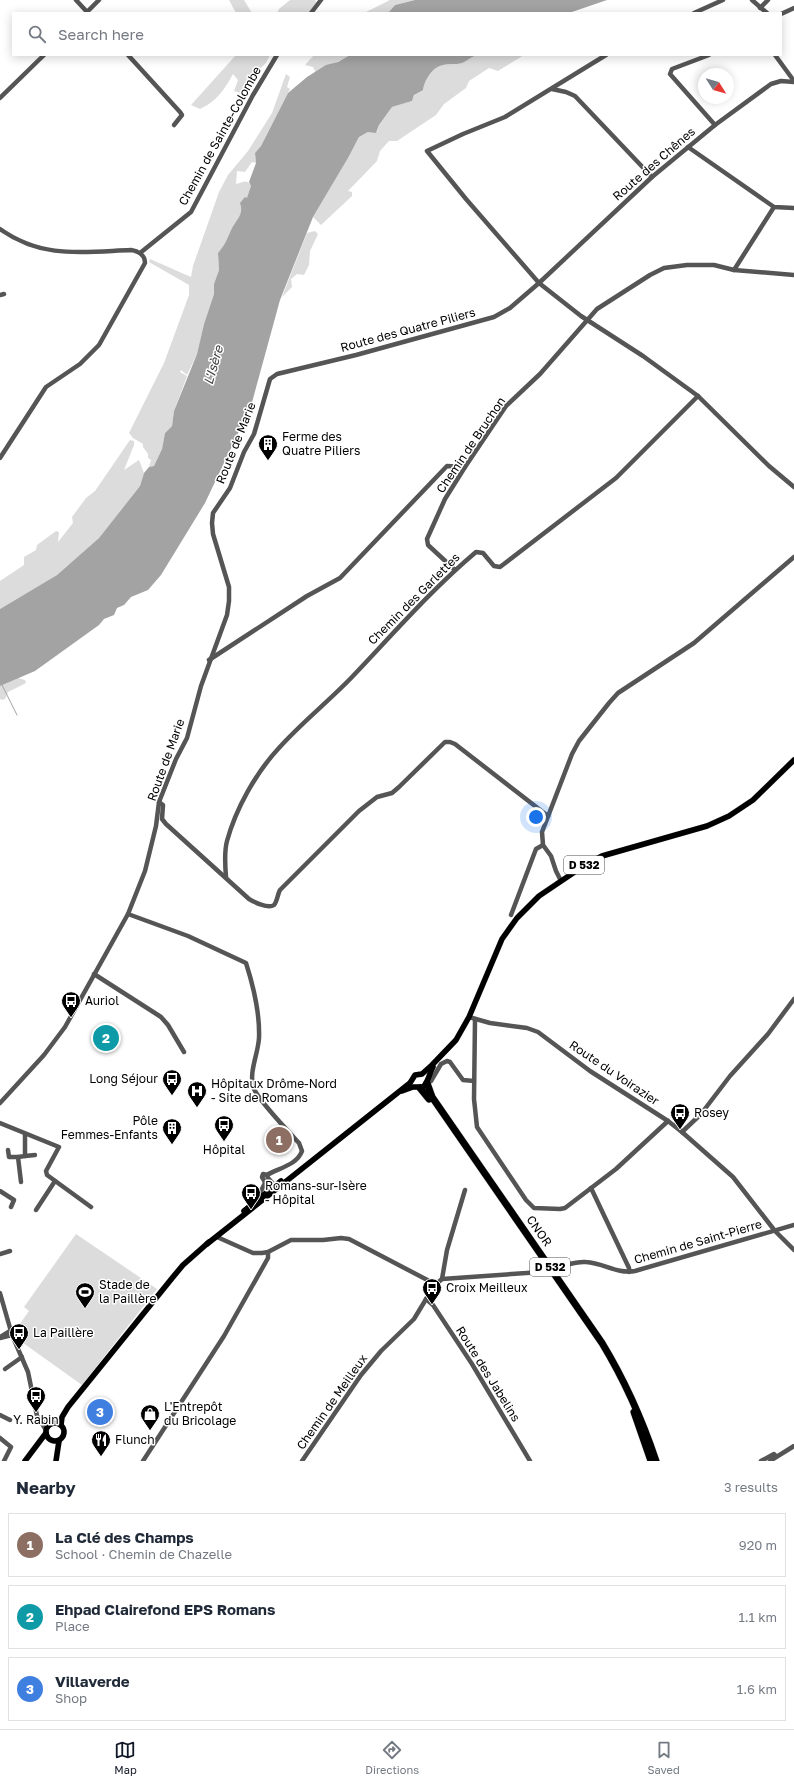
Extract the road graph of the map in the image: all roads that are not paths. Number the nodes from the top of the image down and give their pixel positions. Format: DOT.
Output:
graph roads {
  1 [pos="76,0"];
  2 [pos="100,0"];
  3 [pos="321,0"];
  4 [pos="723,0"];
  5 [pos="752,0"];
  6 [pos="768,0"];
  7 [pos="760,8"];
  8 [pos="794,8"];
  9 [pos="86,12"];
  10 [pos="88,12"];
  11 [pos="312,12"];
  12 [pos="696,12"];
  13 [pos="766,12"];
  14 [pos="782,14"];
  15 [pos="43,56"];
  16 [pos="129,56"];
  17 [pos="276,56"];
  18 [pos="604,56"];
  19 [pos="706,56"];
  20 [pos="777,56"];
  21 [pos="794,82"];
  22 [pos="552,89"];
  23 [pos="0,98"];
  24 [pos="174,125"];
  25 [pos="715,125"];
  26 [pos="688,147"];
  27 [pos="652,177"];
  28 [pos="774,207"];
  29 [pos="794,208"];
  30 [pos="0,229"];
  31 [pos="140,253"];
  32 [pos="734,270"];
  33 [pos="794,275"];
  34 [pos="540,283"];
  35 [pos="587,319"];
  36 [pos="273,376"];
  37 [pos="698,396"];
  38 [pos="0,458"];
  39 [pos="465,467"];
  40 [pos="794,487"];
  41 [pos="794,557"];
  42 [pos="455,570"];
  43 [pos="209,660"];
  44 [pos="794,760"];
  45 [pos="159,802"];
  46 [pos="548,816"];
  47 [pos="543,845"];
  48 [pos="226,877"];
  49 [pos="561,881"];
  50 [pos="128,914"];
  51 [pos="510,915"];
  52 [pos="94,974"];
  53 [pos="794,999"];
  54 [pos="469,1017"];
  55 [pos="475,1019"];
  56 [pos="184,1052"];
  57 [pos="438,1060"];
  58 [pos="422,1074"];
  59 [pos="412,1080"];
  60 [pos="474,1081"];
  61 [pos="424,1084"];
  62 [pos="394,1095"];
  63 [pos="0,1103"];
  64 [pos="668,1122"];
  65 [pos="0,1123"];
  66 [pos="682,1132"];
  67 [pos="25,1134"];
  68 [pos="8,1150"];
  69 [pos="35,1155"];
  70 [pos="25,1156"];
  71 [pos="18,1157"];
  72 [pos="266,1179"];
  73 [pos="55,1181"];
  74 [pos="21,1182"];
  75 [pos="276,1187"];
  76 [pos="591,1188"];
  77 [pos="465,1190"];
  78 [pos="0,1191"];
  79 [pos="11,1207"];
  80 [pos="91,1207"];
  81 [pos="247,1208"];
  82 [pos="36,1210"];
  83 [pos="794,1225"];
  84 [pos="775,1231"];
  85 [pos="218,1237"];
  86 [pos="207,1244"];
  87 [pos="794,1250"];
  88 [pos="10,1251"];
  89 [pos="268,1252"];
  90 [pos="0,1254"];
  91 [pos="629,1272"];
  92 [pos="442,1278"];
  93 [pos="436,1284"];
  94 [pos="0,1292"];
  95 [pos="426,1299"];
  96 [pos="11,1333"];
  97 [pos="0,1337"];
  98 [pos="22,1357"];
  99 [pos="5,1369"];
  100 [pos="68,1407"];
  101 [pos="0,1414"];
  102 [pos="10,1420"];
  103 [pos="42,1422"];
  104 [pos="52,1424"];
  105 [pos="61,1425"];
  106 [pos="46,1432"];
  107 [pos="0,1438"];
  108 [pos="51,1440"];
  109 [pos="59,1440"];
  110 [pos="39,1443"];
  111 [pos="794,1446"];
  112 [pos="776,1456"];
  113 [pos="56,1460"];
  114 [pos="4,1461"];
  115 [pos="25,1461"];
  116 [pos="143,1461"];
  117 [pos="302,1461"];
  118 [pos="530,1461"];
  119 [pos="650,1461"];
  120 [pos="657,1461"];
  121 [pos="761,1461"];
  122 [pos="770,1461"];
  1 -- 9 [label="street"];
  2 -- 10 [label="street"];
  3 -- 11 [label="street"];
  4 -- 12 [label="street"];
  5 -- 7 [label="street"];
  6 -- 7 [label="street"];
  7 -- 13 [label="street"];
  8 -- 14 [label="street"];
  15 -- 23 [label="street"];
  16 -- 24 [label="street"];
  17 -- 31 [label="street, Chemin de Sainte-Colombe"];
  18 -- 22 [label="street"];
  19 -- 25 [label="street"];
  20 -- 21 [label="street"];
  21 -- 25 [label="street, Route des Chênes"];
  22 -- 27 [label="street"];
  22 -- 34 [label="street"];
  25 -- 26 [label="street, Route des Chênes"];
  26 -- 27 [label="street, Route des Chênes"];
  26 -- 28 [label="street"];
  27 -- 34 [label="street, Route des Chênes"];
  28 -- 29 [label="street"];
  28 -- 32 [label="street"];
  30 -- 31 [label="street"];
  31 -- 38 [label="street"];
  32 -- 33 [label="street, Chemin de Bruchon"];
  32 -- 35 [label="street, Chemin de Bruchon"];
  34 -- 35 [label="street"];
  34 -- 36 [label="street, Route des Quatre Piliers"];
  35 -- 37 [label="street"];
  35 -- 39 [label="street, Chemin de Bruchon"];
  36 -- 43 [label="street, Route de Marie"];
  37 -- 40 [label="street"];
  37 -- 42 [label="street, Chemin des Garlettes"];
  39 -- 42 [label="street, Chemin de Bruchon"];
  39 -- 43 [label="street"];
  41 -- 46 [label="street"];
  42 -- 48 [label="street, Chemin des Garlettes"];
  43 -- 45 [label="street, Route de Marie"];
  44 -- 49 [label="main road, D 532"];
  45 -- 48 [label="street"];
  45 -- 50 [label="street, Route de Marie"];
  46 -- 47 [label="street"];
  46 -- 48 [label="street"];
  47 -- 49 [label="street"];
  47 -- 51 [label="street"];
  49 -- 54 [label="main road, D 532"];
  50 -- 52 [label="street, Route de Marie"];
  50 -- 72 [label="street"];
  52 -- 56 [label="street"];
  52 -- 63 [label="street, Route de Marie"];
  53 -- 66 [label="street"];
  54 -- 55 [label="street, Route du Voirazier"];
  54 -- 57 [label="main road, D 532"];
  55 -- 60 [label="street"];
  55 -- 64 [label="street, Route du Voirazier"];
  57 -- 58 [label="main road, D 532"];
  57 -- 61 [label="main road, D 532"];
  58 -- 59 [label="main road"];
  58 -- 61 [label="main road"];
  59 -- 61 [label="main road"];
  59 -- 62 [label="main road"];
  60 -- 61 [label="street"];
  60 -- 76 [label="street"];
  61 -- 62 [label="main road"];
  61 -- 119 [label="highway, CNOR / D 532"];
  61 -- 120 [label="highway, CNOR / D 532"];
  62 -- 75 [label="main road"];
  64 -- 66 [label="street, Route du Voirazier"];
  64 -- 76 [label="street"];
  65 -- 67 [label="street"];
  66 -- 84 [label="street, Route du Voirazier"];
  67 -- 70 [label="street"];
  67 -- 73 [label="street"];
  68 -- 71 [label="street"];
  69 -- 70 [label="street"];
  70 -- 71 [label="street"];
  71 -- 74 [label="street"];
  72 -- 75 [label="street"];
  72 -- 81 [label="street"];
  73 -- 80 [label="street"];
  73 -- 82 [label="street"];
  75 -- 81 [label="main road"];
  75 -- 85 [label="main road"];
  76 -- 91 [label="street"];
  77 -- 92 [label="street"];
  78 -- 79 [label="street"];
  81 -- 86 [label="main road"];
  83 -- 84 [label="street, Chemin de Saint-Pierre"];
  84 -- 87 [label="street, Route du Voirazier"];
  84 -- 91 [label="street, Chemin de Saint-Pierre"];
  85 -- 86 [label="main road"];
  85 -- 89 [label="street"];
  86 -- 100 [label="main road"];
  88 -- 90 [label="street"];
  89 -- 93 [label="street"];
  89 -- 116 [label="street"];
  91 -- 92 [label="street, Chemin de Saint-Pierre, bridge"];
  92 -- 93 [label="street, Chemin de Meilleux"];
  93 -- 95 [label="street, Chemin de Meilleux"];
  94 -- 96 [label="street"];
  95 -- 117 [label="street, Chemin de Meilleux"];
  95 -- 118 [label="street, Route des Jabelins"];
  96 -- 97 [label="street"];
  96 -- 98 [label="street"];
  98 -- 99 [label="street"];
  98 -- 103 [label="street"];
  100 -- 104 [label="main road"];
  100 -- 105 [label="main road"];
  101 -- 102 [label="street"];
  103 -- 104 [label="street"];
  103 -- 106 [label="street"];
  104 -- 105 [label="main road"];
  104 -- 106 [label="main road"];
  105 -- 109 [label="main road"];
  106 -- 108 [label="main road"];
  106 -- 110 [label="main road"];
  107 -- 114 [label="street"];
  108 -- 109 [label="main road"];
  108 -- 110 [label="main road"];
  108 -- 113 [label="main road"];
  109 -- 113 [label="main road"];
  110 -- 115 [label="main road"];
  111 -- 112 [label="street"];
  112 -- 121 [label="street"];
  112 -- 122 [label="street"];
}
